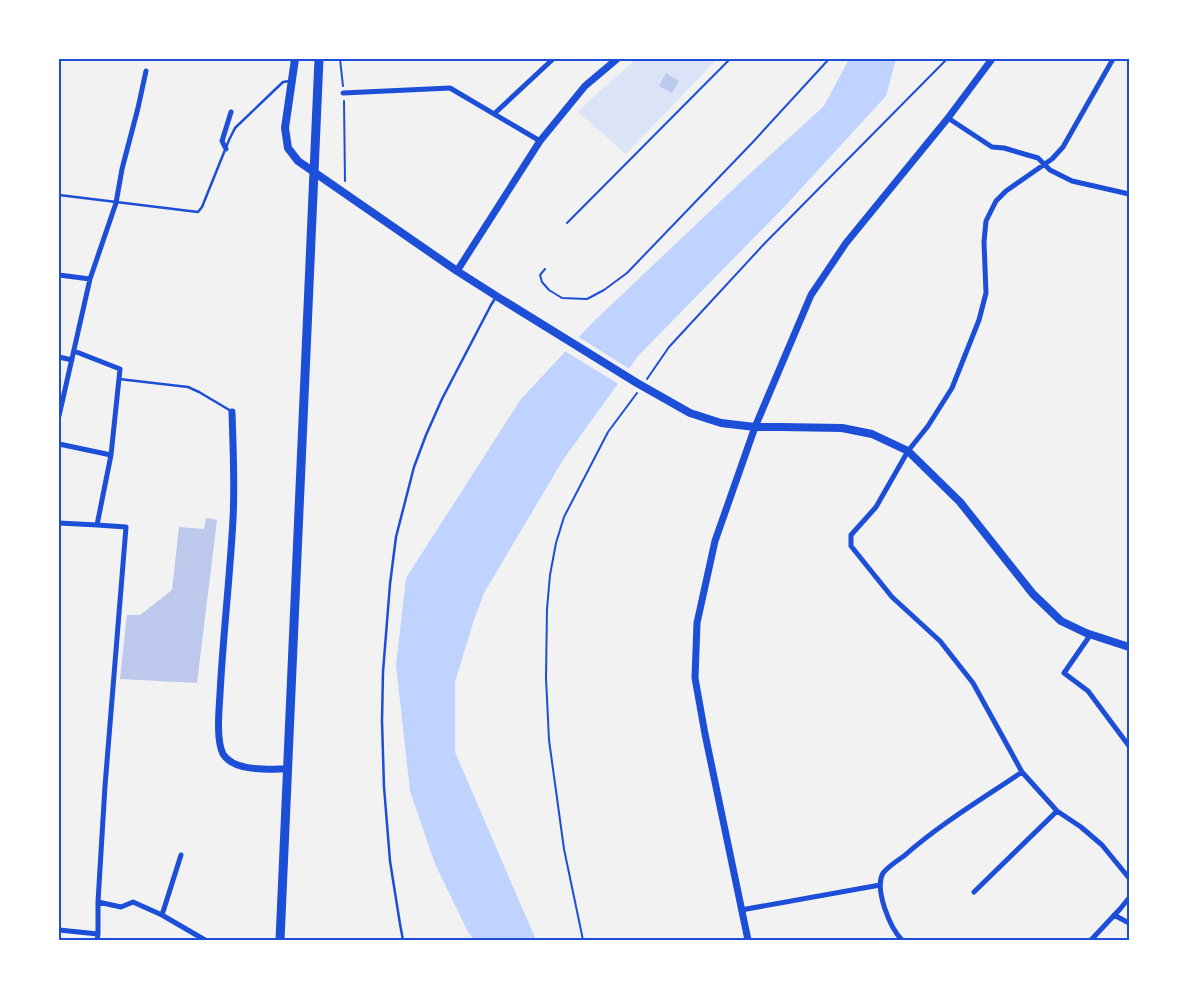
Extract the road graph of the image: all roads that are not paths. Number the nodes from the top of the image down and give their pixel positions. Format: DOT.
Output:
graph roads {
  1 [pos="294,59"];
  2 [pos="319,59"];
  3 [pos="552,59"];
  4 [pos="617,59"];
  5 [pos="992,59"];
  6 [pos="1113,59"];
  7 [pos="146,71"];
  8 [pos="292,81"];
  9 [pos="343,93"];
  10 [pos="231,112"];
  11 [pos="494,114"];
  12 [pos="948,118"];
  13 [pos="540,141"];
  14 [pos="226,149"];
  15 [pos="1044,164"];
  16 [pos="1129,194"];
  17 [pos="59,195"];
  18 [pos="116,203"];
  19 [pos="457,271"];
  20 [pos="59,275"];
  21 [pos="90,279"];
  22 [pos="499,298"];
  23 [pos="74,351"];
  24 [pos="59,357"];
  25 [pos="72,360"];
  26 [pos="119,379"];
  27 [pos="232,412"];
  28 [pos="59,416"];
  29 [pos="755,428"];
  30 [pos="59,444"];
  31 [pos="908,452"];
  32 [pos="110,454"];
  33 [pos="59,523"];
  34 [pos="97,525"];
  35 [pos="1091,634"];
  36 [pos="1129,647"];
  37 [pos="1129,746"];
  38 [pos="288,769"];
  39 [pos="1022,772"];
  40 [pos="1057,811"];
  41 [pos="181,855"];
  42 [pos="1129,878"];
  43 [pos="880,884"];
  44 [pos="974,892"];
  45 [pos="1129,898"];
  46 [pos="98,902"];
  47 [pos="741,910"];
  48 [pos="162,915"];
  49 [pos="1114,915"];
  50 [pos="1129,923"];
  51 [pos="59,930"];
  52 [pos="98,934"];
  53 [pos="97,940"];
  54 [pos="205,940"];
  55 [pos="280,940"];
  56 [pos="404,940"];
  57 [pos="748,940"];
  58 [pos="902,940"];
  59 [pos="1091,940"];
  1 -- 8 [label="main road"];
  2 -- 38 [label="highway"];
  3 -- 11 [label="street"];
  4 -- 13 [label="street"];
  5 -- 12 [label="street"];
  6 -- 15 [label="street"];
  7 -- 18 [label="street"];
  8 -- 14 [label="lane"];
  8 -- 19 [label="main road"];
  9 -- 11 [label="street"];
  10 -- 14 [label="street"];
  11 -- 13 [label="street"];
  12 -- 15 [label="street"];
  12 -- 29 [label="street"];
  13 -- 19 [label="street"];
  14 -- 18 [label="lane"];
  15 -- 16 [label="street"];
  15 -- 31 [label="street"];
  17 -- 18 [label="lane"];
  18 -- 21 [label="street"];
  19 -- 22 [label="main road"];
  20 -- 21 [label="street"];
  21 -- 23 [label="street"];
  22 -- 29 [label="main road"];
  22 -- 56 [label="lane"];
  23 -- 25 [label="street"];
  23 -- 26 [label="street"];
  24 -- 25 [label="street"];
  25 -- 28 [label="street"];
  26 -- 27 [label="lane"];
  26 -- 32 [label="street"];
  27 -- 38 [label="street"];
  29 -- 31 [label="main road"];
  29 -- 47 [label="street"];
  30 -- 32 [label="street"];
  31 -- 35 [label="main road"];
  31 -- 39 [label="street"];
  32 -- 34 [label="street"];
  33 -- 34 [label="street"];
  34 -- 46 [label="street"];
  35 -- 36 [label="main road"];
  35 -- 37 [label="street"];
  38 -- 55 [label="highway"];
  39 -- 40 [label="street"];
  39 -- 43 [label="street"];
  40 -- 42 [label="street"];
  40 -- 44 [label="street"];
  41 -- 48 [label="street"];
  43 -- 47 [label="street"];
  43 -- 58 [label="street"];
  45 -- 49 [label="street"];
  46 -- 48 [label="street"];
  46 -- 52 [label="street"];
  47 -- 57 [label="street"];
  48 -- 54 [label="street"];
  49 -- 50 [label="street"];
  49 -- 59 [label="street"];
  51 -- 52 [label="street"];
  52 -- 53 [label="street"];
}
